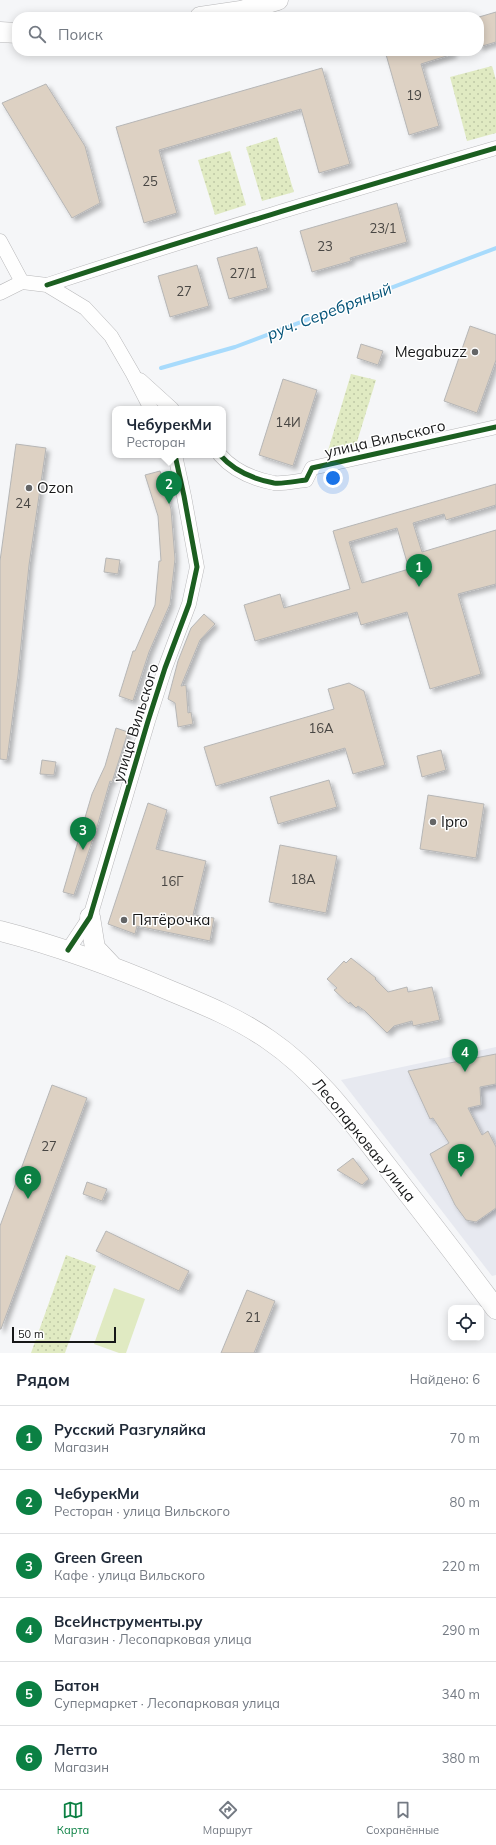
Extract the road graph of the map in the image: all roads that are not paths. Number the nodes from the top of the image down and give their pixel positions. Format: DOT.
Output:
graph roads {
  1 [pos="278,0"];
  2 [pos="234,12"];
  3 [pos="0,32"];
  4 [pos="12,33"];
  5 [pos="496,148"];
  6 [pos="0,241"];
  7 [pos="22,282"];
  8 [pos="47,285"];
  9 [pos="0,292"];
  10 [pos="133,374"];
  11 [pos="149,406"];
  12 [pos="169,406"];
  13 [pos="496,426"];
  14 [pos="175,458"];
  15 [pos="223,458"];
  16 [pos="90,917"];
  17 [pos="0,931"];
  18 [pos="68,950"];
  19 [pos="111,965"];
  20 [pos="496,1309"];
  1 -- 2 [label="main road"];
  3 -- 4 [label="main road"];
  5 -- 8 [label="street"];
  6 -- 7 [label="street"];
  7 -- 8 [label="street"];
  7 -- 9 [label="street"];
  8 -- 10 [label="street"];
  10 -- 11 [label="street"];
  10 -- 12 [label="street"];
  13 -- 15 [label="street, улица Вильского"];
  14 -- 16 [label="street, улица Вильского"];
  16 -- 18 [label="street, улица Вильского"];
  16 -- 19 [label="main road"];
  17 -- 18 [label="main road, Лесопарковая улица"];
  18 -- 19 [label="main road, Лесопарковая улица"];
  19 -- 20 [label="main road, Лесопарковая улица"];
}
